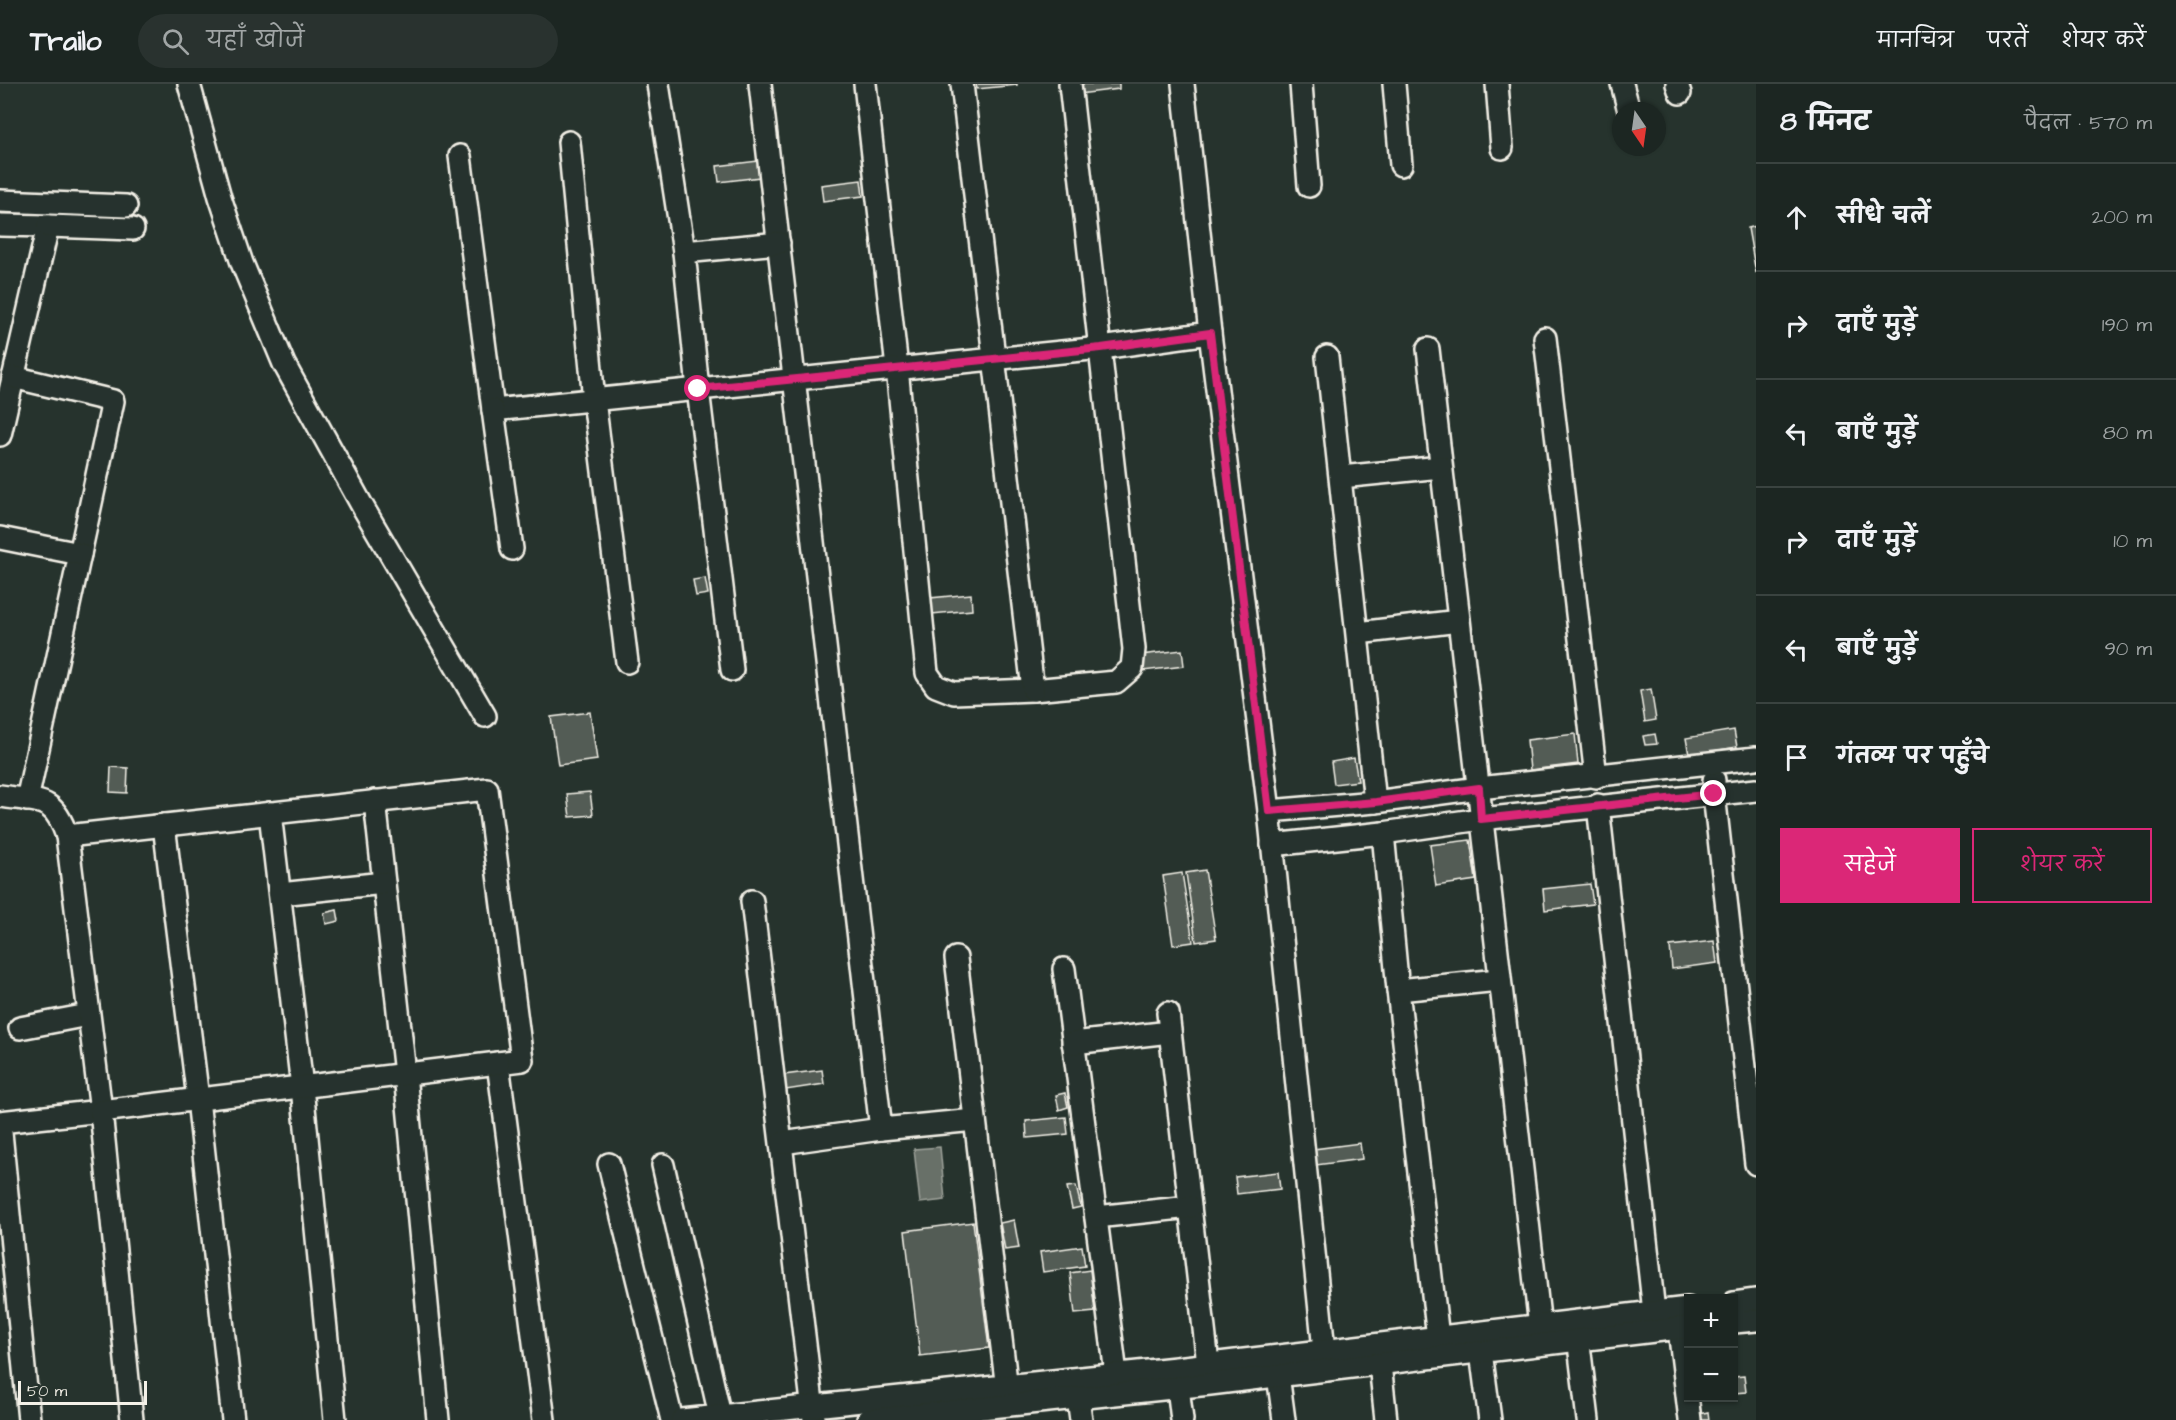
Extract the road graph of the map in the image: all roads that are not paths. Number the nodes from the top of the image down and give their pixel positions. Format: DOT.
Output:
graph roads {
  1 [pos="189,84"];
  2 [pos="658,84"];
  3 [pos="760,84"];
  4 [pos="865,84"];
  5 [pos="962,84"];
  6 [pos="1070,84"];
  7 [pos="1183,84"];
  8 [pos="1301,84"];
  9 [pos="1394,84"];
  10 [pos="1497,84"];
  11 [pos="1622,84"];
  12 [pos="1627,102"];
  13 [pos="569,142"];
  14 [pos="1502,148"];
  15 [pos="460,156"];
  16 [pos="1401,165"];
  17 [pos="1309,186"];
  18 [pos="0,201"];
  19 [pos="126,206"];
  20 [pos="0,225"];
  21 [pos="48,226"];
  22 [pos="133,229"];
  23 [pos="778,243"];
  24 [pos="684,252"];
  25 [pos="1210,333"];
  26 [pos="1545,338"];
  27 [pos="1101,348"];
  28 [pos="1428,349"];
  29 [pos="1327,357"];
  30 [pos="994,358"];
  31 [pos="897,368"];
  32 [pos="13,377"];
  33 [pos="794,379"];
  34 [pos="698,389"];
  35 [pos="594,400"];
  36 [pos="493,410"];
  37 [pos="0,435"];
  38 [pos="1442,467"];
  39 [pos="1341,477"];
  40 [pos="0,538"];
  41 [pos="512,549"];
  42 [pos="80,554"];
  43 [pos="1459,621"];
  44 [pos="1358,633"];
  45 [pos="627,662"];
  46 [pos="732,670"];
  47 [pos="1033,690"];
  48 [pos="485,716"];
  49 [pos="1756,758"];
  50 [pos="1714,763"];
  51 [pos="1596,777"];
  52 [pos="1479,788"];
  53 [pos="1756,790"];
  54 [pos="1714,794"];
  55 [pos="0,796"];
  56 [pos="27,800"];
  57 [pos="375,801"];
  58 [pos="1376,802"];
  59 [pos="1598,806"];
  60 [pos="1269,811"];
  61 [pos="270,813"];
  62 [pos="1481,819"];
  63 [pos="164,825"];
  64 [pos="1383,833"];
  65 [pos="67,836"];
  66 [pos="1272,845"];
  67 [pos="384,883"];
  68 [pos="280,894"];
  69 [pos="752,901"];
  70 [pos="956,958"];
  71 [pos="1064,969"];
  72 [pos="1499,980"];
  73 [pos="1398,990"];
  74 [pos="88,1015"];
  75 [pos="20,1028"];
  76 [pos="1072,1043"];
  77 [pos="498,1064"];
  78 [pos="405,1074"];
  79 [pos="302,1087"];
  80 [pos="198,1099"];
  81 [pos="101,1111"];
  82 [pos="975,1120"];
  83 [pos="881,1129"];
  84 [pos="782,1143"];
  85 [pos="609,1164"];
  86 [pos="1756,1164"];
  87 [pos="663,1165"];
  88 [pos="1190,1207"];
  89 [pos="1096,1217"];
  90 [pos="6,1249"];
  91 [pos="1756,1300"];
  92 [pos="1738,1302"];
  93 [pos="1684,1309"];
  94 [pos="1654,1312"];
  95 [pos="1756,1320"];
  96 [pos="1738,1322"];
  97 [pos="1684,1328"];
  98 [pos="1577,1331"];
  99 [pos="1540,1335"];
  100 [pos="1438,1338"];
  101 [pos="1685,1348"];
  102 [pos="1481,1352"];
  103 [pos="1325,1360"];
  104 [pos="1208,1364"];
  105 [pos="1380,1364"];
  106 [pos="1116,1374"];
  107 [pos="1278,1376"];
  108 [pos="1179,1387"];
  109 [pos="1007,1395"];
  110 [pos="1078,1398"];
  111 [pos="813,1413"];
  112 [pos="973,1414"];
  113 [pos="720,1418"];
  114 [pos="29,1420"];
  115 [pos="132,1420"];
  116 [pos="233,1420"];
  117 [pos="335,1420"];
  118 [pos="438,1420"];
  119 [pos="544,1420"];
  120 [pos="672,1420"];
  121 [pos="682,1420"];
  122 [pos="868,1420"];
  123 [pos="1081,1420"];
  124 [pos="1182,1420"];
  125 [pos="1284,1420"];
  126 [pos="1386,1420"];
  127 [pos="1490,1420"];
  128 [pos="1588,1420"];
  129 [pos="1690,1420"];
  1 -- 48 [label="street"];
  2 -- 24 [label="street"];
  3 -- 23 [label="street"];
  4 -- 31 [label="street"];
  5 -- 30 [label="street"];
  6 -- 27 [label="street"];
  7 -- 25 [label="street"];
  8 -- 17 [label="street"];
  9 -- 16 [label="street"];
  10 -- 14 [label="street"];
  11 -- 12 [label="street"];
  13 -- 35 [label="street"];
  15 -- 36 [label="street"];
  18 -- 19 [label="street"];
  20 -- 21 [label="street"];
  21 -- 22 [label="street"];
  21 -- 32 [label="street"];
  23 -- 24 [label="street"];
  23 -- 33 [label="street"];
  24 -- 34 [label="street"];
  25 -- 27 [label="street"];
  25 -- 60 [label="street"];
  26 -- 51 [label="street"];
  27 -- 30 [label="street"];
  27 -- 47 [label="street"];
  28 -- 38 [label="street"];
  29 -- 39 [label="street"];
  30 -- 31 [label="street"];
  30 -- 47 [label="street"];
  31 -- 33 [label="street"];
  31 -- 47 [label="street"];
  32 -- 37 [label="street"];
  32 -- 42 [label="street"];
  33 -- 34 [label="street"];
  33 -- 83 [label="street"];
  34 -- 35 [label="street"];
  34 -- 46 [label="street"];
  35 -- 36 [label="street"];
  35 -- 45 [label="street"];
  36 -- 41 [label="street"];
  38 -- 39 [label="street"];
  38 -- 43 [label="street"];
  39 -- 44 [label="street"];
  40 -- 42 [label="street"];
  42 -- 56 [label="street"];
  43 -- 44 [label="street"];
  43 -- 52 [label="street"];
  44 -- 58 [label="street"];
  49 -- 50 [label="street"];
  50 -- 51 [label="street"];
  50 -- 54 [label="street"];
  51 -- 52 [label="street"];
  52 -- 58 [label="street"];
  52 -- 62 [label="street"];
  53 -- 54 [label="street"];
  54 -- 59 [label="street"];
  54 -- 86 [label="street"];
  55 -- 56 [label="street"];
  56 -- 65 [label="street"];
  57 -- 61 [label="street"];
  57 -- 67 [label="street"];
  57 -- 77 [label="street"];
  58 -- 60 [label="street"];
  59 -- 62 [label="street"];
  59 -- 94 [label="street"];
  60 -- 66 [label="street"];
  61 -- 63 [label="street"];
  61 -- 68 [label="street"];
  62 -- 64 [label="street"];
  62 -- 72 [label="street"];
  63 -- 65 [label="street"];
  63 -- 80 [label="street"];
  64 -- 66 [label="street"];
  64 -- 73 [label="street"];
  65 -- 74 [label="street"];
  66 -- 103 [label="street"];
  67 -- 68 [label="street"];
  67 -- 78 [label="street"];
  68 -- 79 [label="street"];
  69 -- 84 [label="street"];
  70 -- 82 [label="street"];
  71 -- 76 [label="street"];
  72 -- 73 [label="street"];
  72 -- 99 [label="street"];
  73 -- 100 [label="street"];
  74 -- 75 [label="street"];
  74 -- 81 [label="street"];
  76 -- 88 [label="street"];
  76 -- 89 [label="street"];
  77 -- 78 [label="street"];
  77 -- 119 [label="street"];
  78 -- 79 [label="street"];
  78 -- 118 [label="street"];
  79 -- 80 [label="street"];
  79 -- 117 [label="street"];
  80 -- 81 [label="street"];
  80 -- 116 [label="street"];
  81 -- 90 [label="street"];
  81 -- 115 [label="street"];
  82 -- 83 [label="street"];
  82 -- 109 [label="street"];
  83 -- 84 [label="street"];
  84 -- 111 [label="street"];
  85 -- 120 [label="street"];
  87 -- 113 [label="street"];
  88 -- 89 [label="street"];
  88 -- 104 [label="street"];
  89 -- 106 [label="street"];
  90 -- 114 [label="street"];
  91 -- 92 [label="street"];
  93 -- 94 [label="street"];
  94 -- 98 [label="street"];
  95 -- 96 [label="street"];
  97 -- 98 [label="street"];
  98 -- 99 [label="street"];
  98 -- 128 [label="street"];
  99 -- 100 [label="street"];
  99 -- 102 [label="street"];
  100 -- 103 [label="street"];
  101 -- 129 [label="street"];
  102 -- 105 [label="street"];
  102 -- 127 [label="street"];
  103 -- 104 [label="street"];
  103 -- 105 [label="street"];
  103 -- 107 [label="street"];
  104 -- 106 [label="street"];
  105 -- 126 [label="street"];
  106 -- 109 [label="street"];
  107 -- 108 [label="street"];
  107 -- 125 [label="street"];
  108 -- 110 [label="street"];
  108 -- 124 [label="street"];
  109 -- 110 [label="street"];
  109 -- 111 [label="street"];
  109 -- 112 [label="street"];
  110 -- 123 [label="street"];
  111 -- 113 [label="street"];
  112 -- 122 [label="street"];
  113 -- 121 [label="street"];
}
